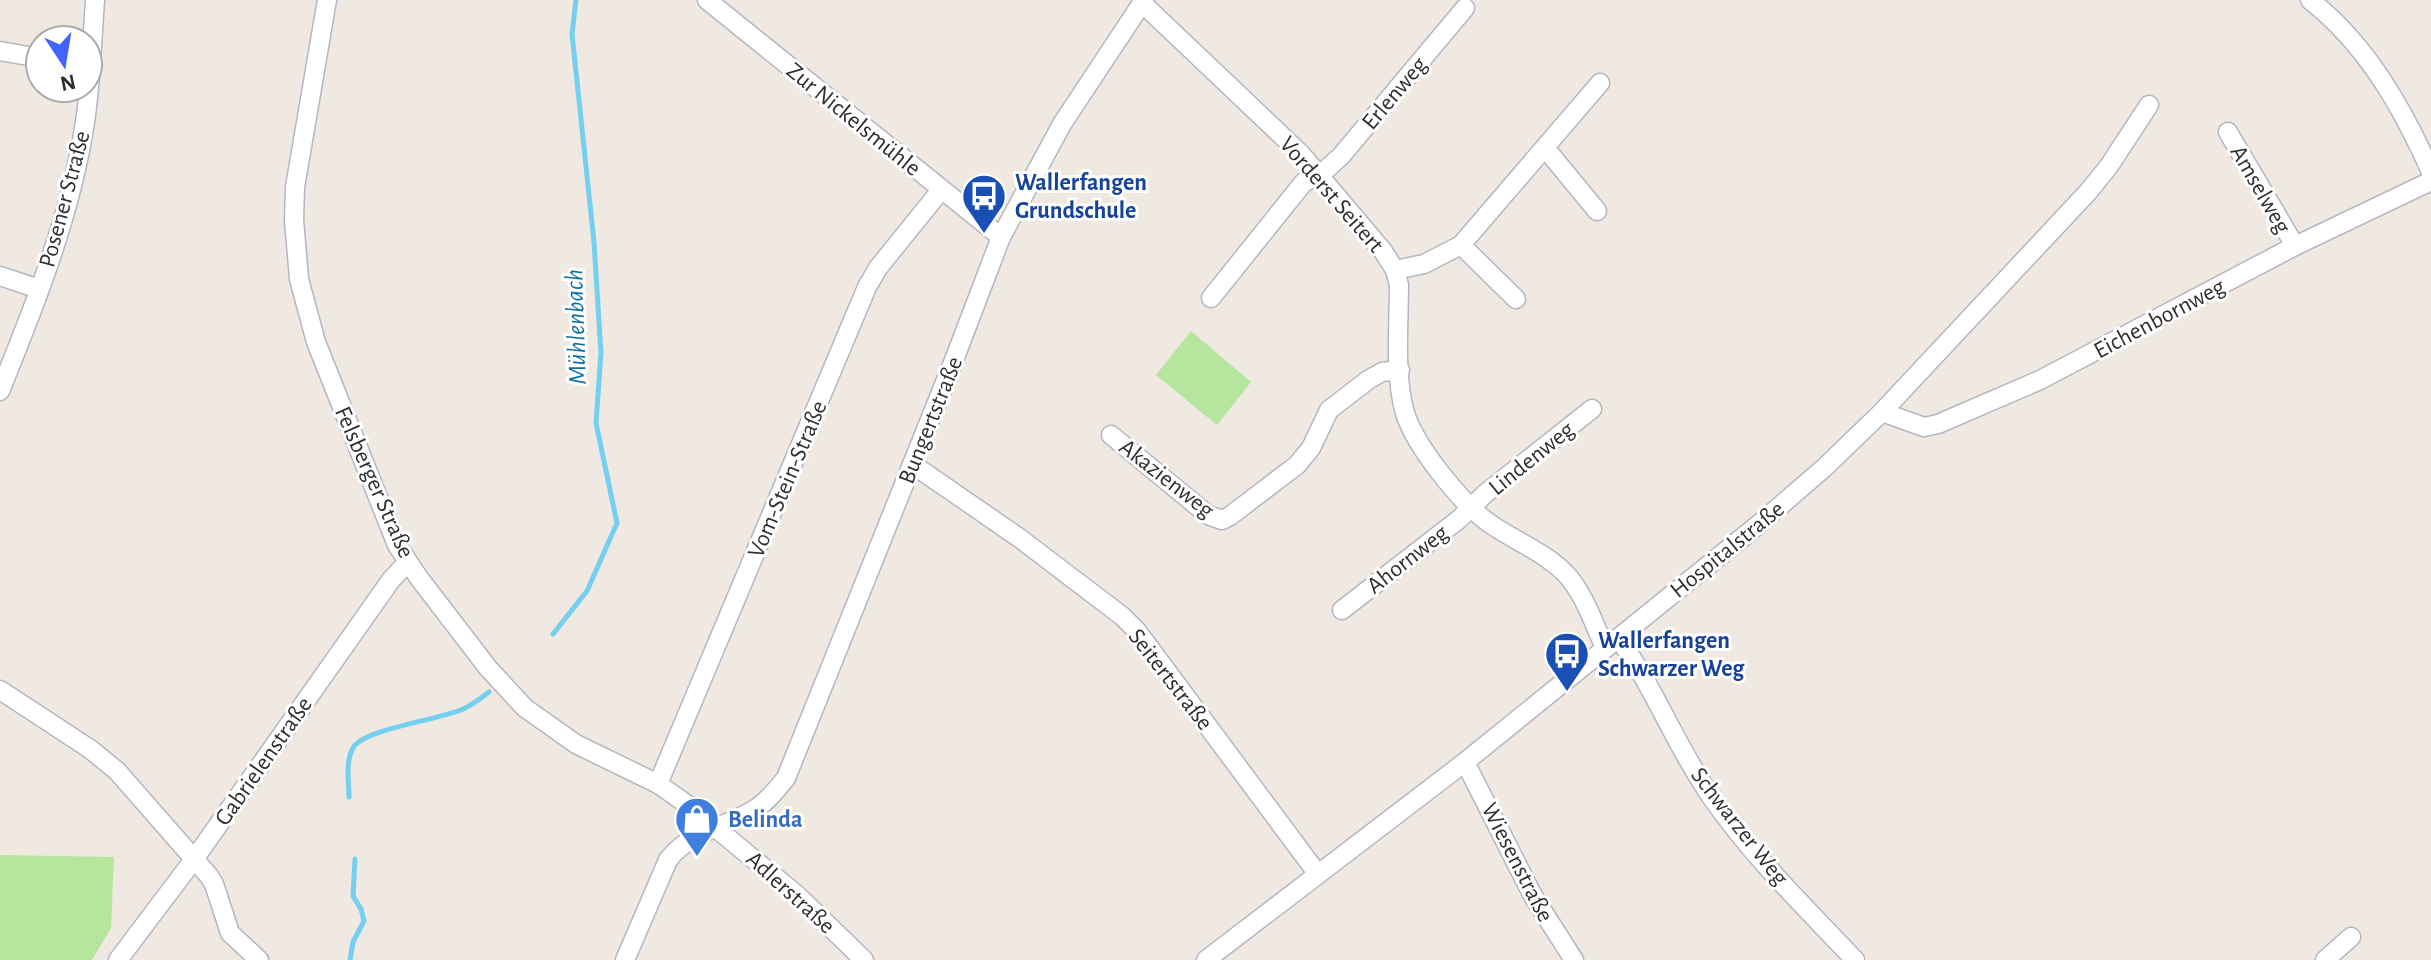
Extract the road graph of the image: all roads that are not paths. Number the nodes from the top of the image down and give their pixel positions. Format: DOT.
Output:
graph roads {
  1 [pos="95,0"];
  2 [pos="327,0"];
  3 [pos="707,0"];
  4 [pos="2310,0"];
  5 [pos="1143,1"];
  6 [pos="1465,8"];
  7 [pos="93,24"];
  8 [pos="0,51"];
  9 [pos="24,55"];
  10 [pos="1600,83"];
  11 [pos="86,104"];
  12 [pos="2149,105"];
  13 [pos="2228,132"];
  14 [pos="1546,149"];
  15 [pos="2431,172"];
  16 [pos="1319,176"];
  17 [pos="2431,181"];
  18 [pos="941,190"];
  19 [pos="1597,211"];
  20 [pos="1001,237"];
  21 [pos="1461,245"];
  22 [pos="2295,246"];
  23 [pos="1395,270"];
  24 [pos="0,276"];
  25 [pos="39,289"];
  26 [pos="1211,298"];
  27 [pos="1516,299"];
  28 [pos="1400,370"];
  29 [pos="0,391"];
  30 [pos="1592,409"];
  31 [pos="1882,412"];
  32 [pos="1111,435"];
  33 [pos="912,464"];
  34 [pos="1471,508"];
  35 [pos="408,562"];
  36 [pos="1342,610"];
  37 [pos="1612,643"];
  38 [pos="0,690"];
  39 [pos="1465,762"];
  40 [pos="658,784"];
  41 [pos="715,826"];
  42 [pos="195,858"];
  43 [pos="1317,873"];
  44 [pos="2351,937"];
  45 [pos="118,960"];
  46 [pos="259,960"];
  47 [pos="625,960"];
  48 [pos="864,960"];
  49 [pos="1206,960"];
  50 [pos="1574,960"];
  51 [pos="1855,960"];
  52 [pos="2325,960"];
  1 -- 7 [label="street, Posener Straße"];
  2 -- 35 [label="street, Felsberger Straße"];
  3 -- 18 [label="street, Zur Nickelsmühle"];
  4 -- 15 [label="street"];
  5 -- 16 [label="street, Vorderst Seitert"];
  5 -- 20 [label="street, Bungertstraße"];
  6 -- 16 [label="street, Erlenweg"];
  8 -- 9 [label="street"];
  10 -- 14 [label="street"];
  11 -- 25 [label="street, Posener Straße"];
  12 -- 31 [label="street, Hospitalstraße"];
  13 -- 22 [label="street, Amselweg"];
  14 -- 19 [label="street"];
  14 -- 21 [label="street"];
  16 -- 23 [label="street, Vorderst Seitert"];
  16 -- 26 [label="street, Erlenweg"];
  17 -- 22 [label="street, Eichenbornweg"];
  18 -- 20 [label="street, Zur Nickelsmühle"];
  18 -- 40 [label="street, Vom-Stein-Straße"];
  20 -- 33 [label="street, Bungertstraße"];
  21 -- 23 [label="street"];
  21 -- 27 [label="street"];
  22 -- 31 [label="street, Eichenbornweg"];
  23 -- 28 [label="street, Vorderst Seitert"];
  24 -- 25 [label="street"];
  25 -- 29 [label="street, Posener Straße"];
  28 -- 32 [label="street, Akazienweg"];
  28 -- 34 [label="street, Vorderst Seitert"];
  30 -- 34 [label="street, Lindenweg"];
  31 -- 37 [label="street, Hospitalstraße"];
  33 -- 41 [label="street, Bungertstraße"];
  33 -- 43 [label="street, Seitertstraße"];
  34 -- 36 [label="street, Ahornweg"];
  34 -- 37 [label="street, Vorderst Seitert"];
  35 -- 40 [label="street, Felsberger Straße"];
  35 -- 42 [label="street, Gabrielenstraße"];
  37 -- 39 [label="street, Hospitalstraße"];
  37 -- 51 [label="street, Schwarzer Weg"];
  38 -- 42 [label="street"];
  39 -- 43 [label="street, Hospitalstraße"];
  39 -- 50 [label="street, Wiesenstraße"];
  40 -- 41 [label="street, Felsberger Straße"];
  41 -- 47 [label="street, Bungertstraße"];
  41 -- 48 [label="street, Adlerstraße"];
  42 -- 45 [label="street, Gabrielenstraße"];
  42 -- 46 [label="street"];
  43 -- 49 [label="street, Hospitalstraße"];
  44 -- 52 [label="street"];
}
